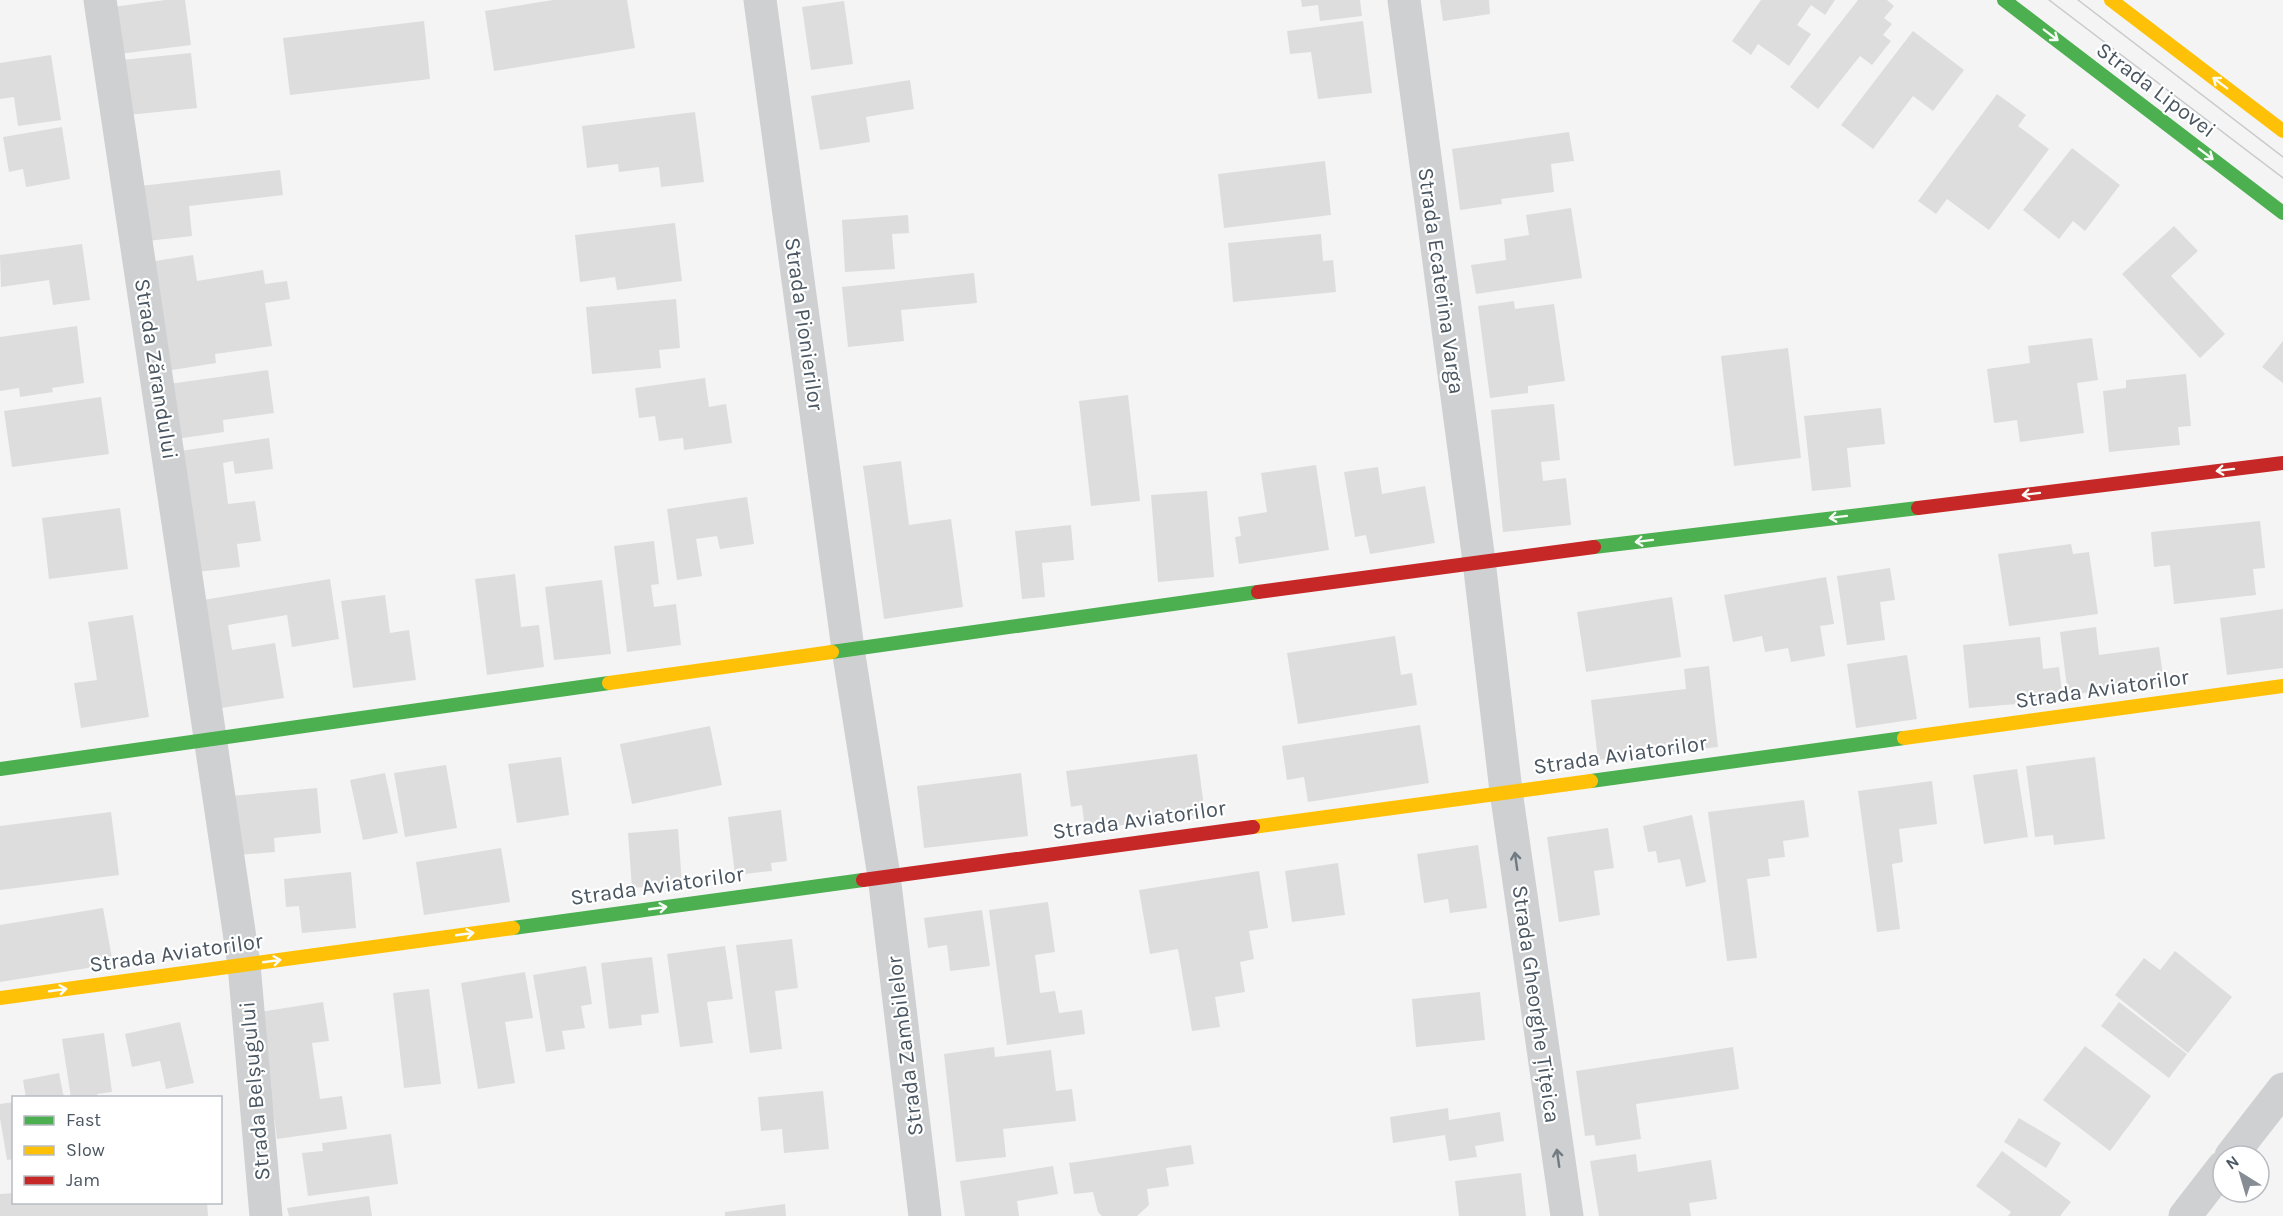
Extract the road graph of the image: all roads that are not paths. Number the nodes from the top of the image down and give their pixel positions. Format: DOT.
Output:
graph roads {
  1 [pos="100,0"];
  2 [pos="760,0"];
  3 [pos="1404,0"];
  4 [pos="2004,0"];
  5 [pos="2111,0"];
  6 [pos="2283,131"];
  7 [pos="2283,213"];
  8 [pos="2283,463"];
  9 [pos="1479,561"];
  10 [pos="848,649"];
  11 [pos="2283,686"];
  12 [pos="212,739"];
  13 [pos="0,769"];
  14 [pos="1506,791"];
  15 [pos="884,876"];
  16 [pos="244,965"];
  17 [pos="0,998"];
  18 [pos="2283,1089"];
  19 [pos="2240,1144"];
  20 [pos="2211,1182"];
  21 [pos="266,1216"];
  22 [pos="925,1216"];
  23 [pos="1567,1216"];
  24 [pos="2185,1216"];
  1 -- 12 [label="street, Strada Zărandului"];
  2 -- 10 [label="street, Strada Pionierilor"];
  3 -- 9 [label="street, Strada Ecaterina Varga"];
  4 -- 7 [label="street, Strada Lipovei, one-way"];
  6 -- 5 [label="street, Strada Lipovei, one-way"];
  8 -- 9 [label="street, one-way"];
  9 -- 10 [label="street"];
  9 -- 14 [label="street, Strada Ecaterina Varga"];
  10 -- 12 [label="street"];
  10 -- 15 [label="street, Strada Pionierilor"];
  11 -- 14 [label="street, Strada Aviatorilor"];
  12 -- 13 [label="street"];
  12 -- 16 [label="street, Strada Zărandului"];
  14 -- 15 [label="street, Strada Aviatorilor"];
  23 -- 14 [label="street, Strada Gheorghe Țițeica, one-way"];
  16 -- 15 [label="street, Strada Aviatorilor, one-way"];
  15 -- 22 [label="street, Strada Zambilelor"];
  17 -- 16 [label="street, Strada Aviatorilor, one-way"];
  16 -- 21 [label="street, Strada Belșugului"];
  18 -- 19 [label="street"];
  20 -- 24 [label="street"];
}
